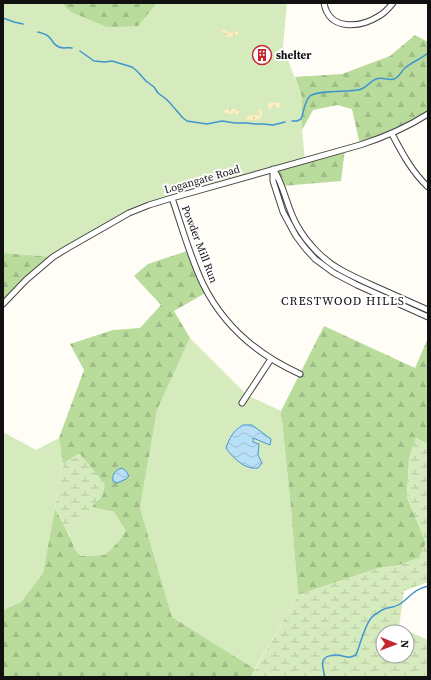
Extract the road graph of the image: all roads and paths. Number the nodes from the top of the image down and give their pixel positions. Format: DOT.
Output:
graph roads {
  1 [pos="324,3"];
  2 [pos="393,3"];
  3 [pos="428,114"];
  4 [pos="392,134"];
  5 [pos="273,169"];
  6 [pos="428,187"];
  7 [pos="172,198"];
  8 [pos="338,272"];
  9 [pos="3,304"];
  10 [pos="428,310"];
  11 [pos="428,317"];
  12 [pos="271,360"];
  13 [pos="300,374"];
  14 [pos="242,403"];
  1 -- 2 [label="street"];
  3 -- 4 [label="street, Logangate Road"];
  4 -- 5 [label="street, Logangate Road"];
  4 -- 6 [label="street"];
  5 -- 7 [label="street, Logangate Road"];
  5 -- 8 [label="street"];
  7 -- 9 [label="street, Logangate Road"];
  7 -- 12 [label="street, Powder Mill Run"];
  8 -- 10 [label="street"];
  8 -- 11 [label="street"];
  12 -- 13 [label="street, Powder Mill Run"];
  12 -- 14 [label="street"];
}
